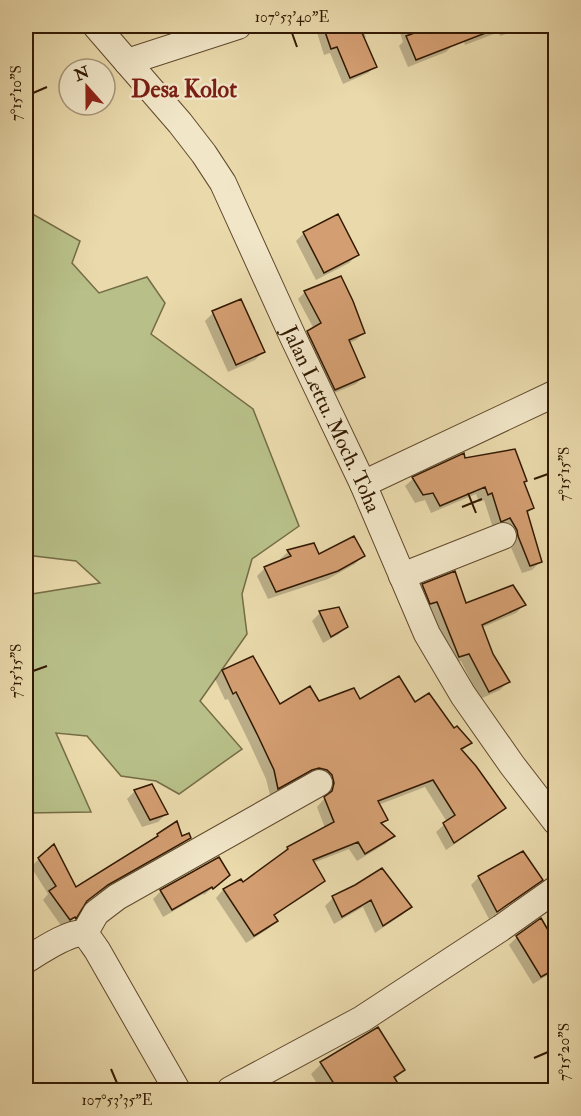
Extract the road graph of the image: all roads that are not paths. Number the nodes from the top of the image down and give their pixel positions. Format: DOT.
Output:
graph roads {
  1 [pos="96,26"];
  2 [pos="238,26"];
  3 [pos="127,62"];
  4 [pos="555,393"];
  5 [pos="363,484"];
  6 [pos="503,536"];
  7 [pos="402,576"];
  8 [pos="319,783"];
  9 [pos="555,822"];
  10 [pos="555,889"];
  11 [pos="84,934"];
  12 [pos="26,960"];
  13 [pos="177,1090"];
  14 [pos="230,1090"];
  1 -- 3 [label="street, Jalan Lettu. Moch. Toha"];
  2 -- 3 [label="street"];
  3 -- 5 [label="street, Jalan Lettu. Moch. Toha"];
  4 -- 5 [label="street"];
  5 -- 7 [label="street, Jalan Lettu. Moch. Toha"];
  6 -- 7 [label="street"];
  7 -- 9 [label="street, Jalan Lettu. Moch. Toha"];
  8 -- 11 [label="street"];
  10 -- 14 [label="street"];
  11 -- 12 [label="street"];
  11 -- 13 [label="street"];
}
